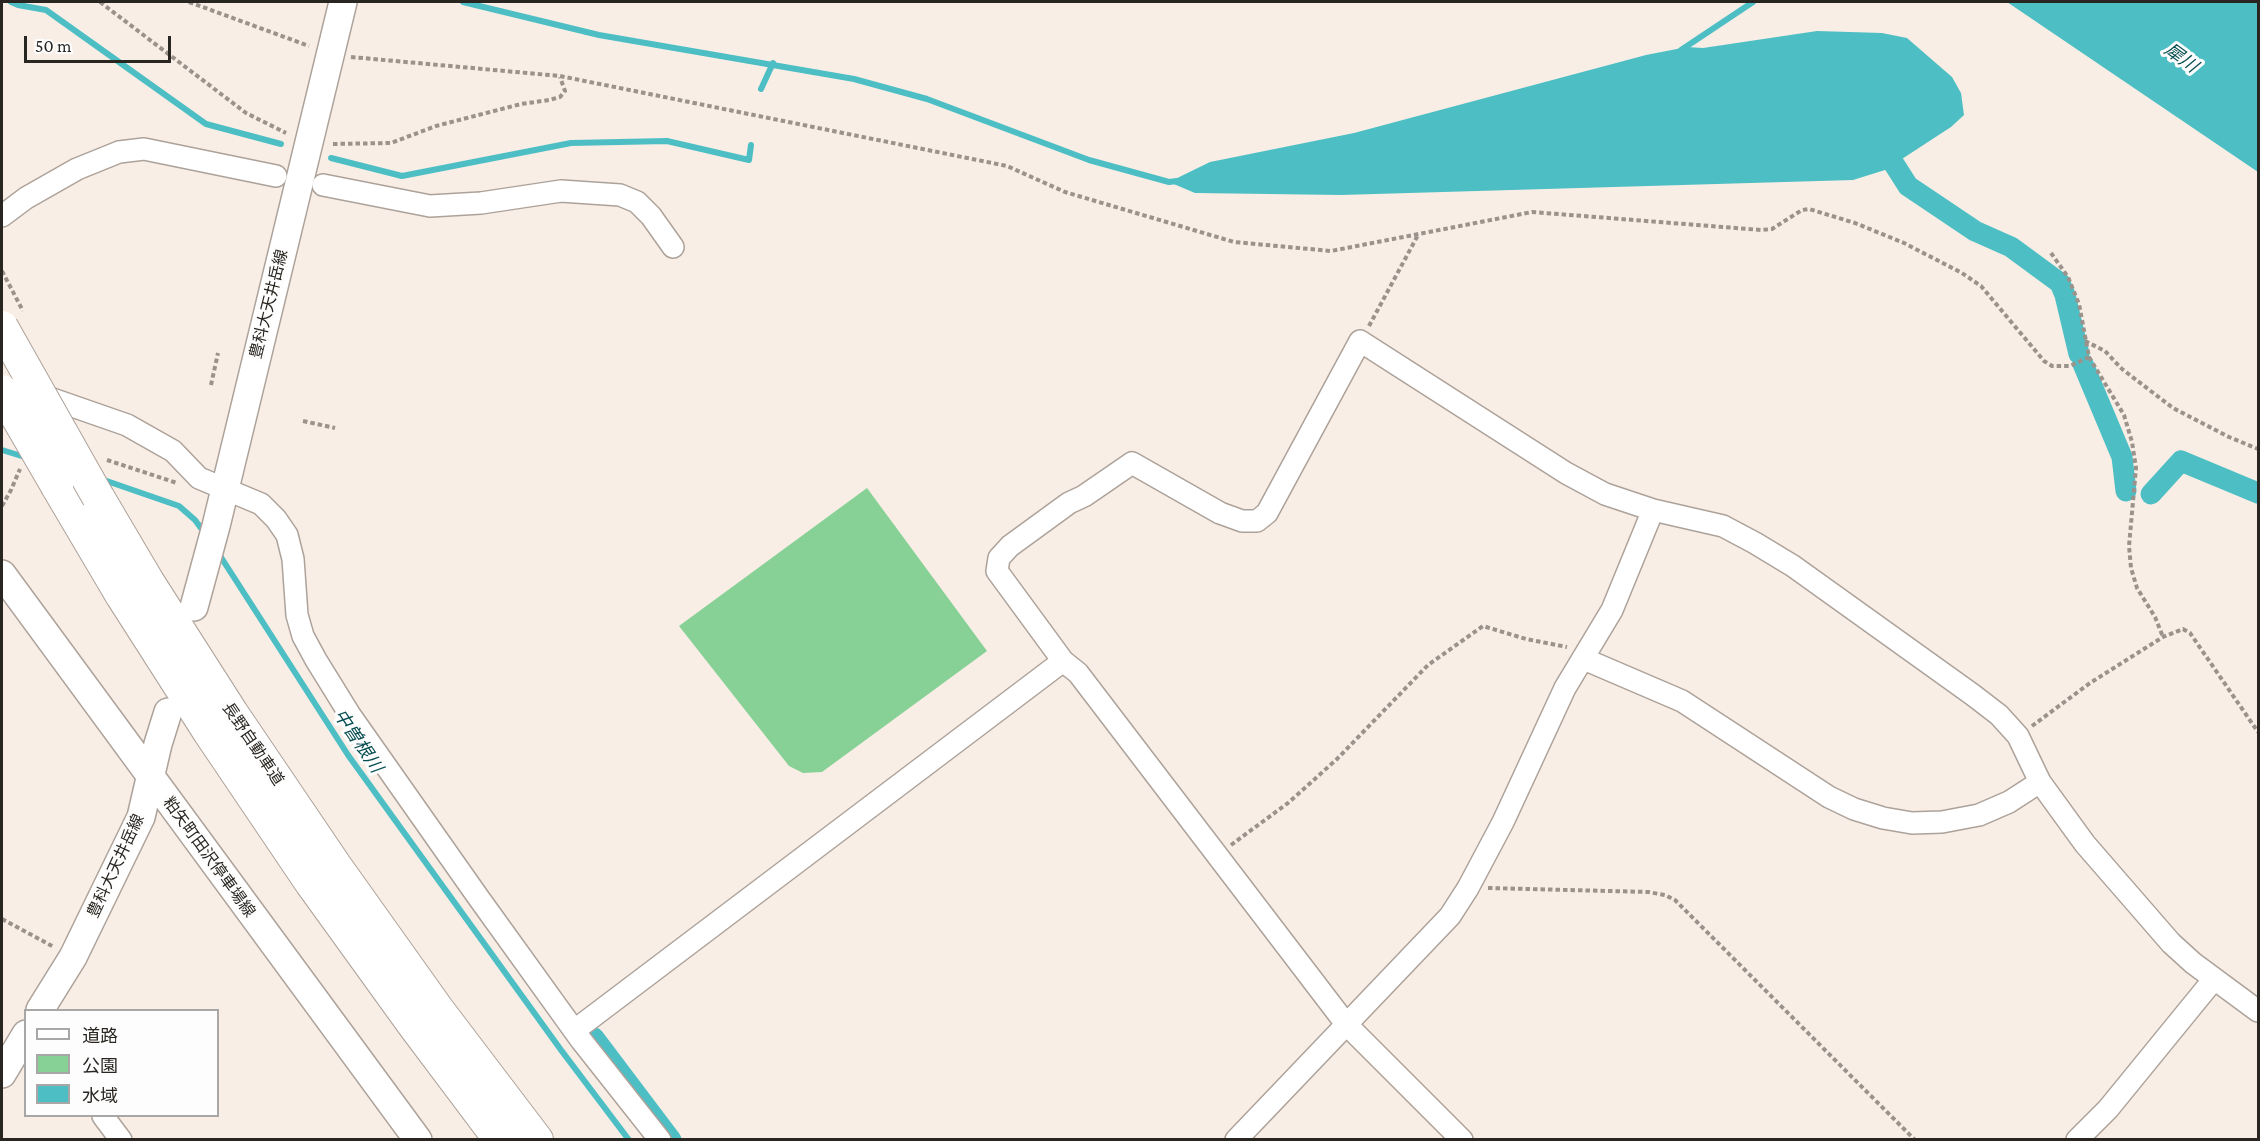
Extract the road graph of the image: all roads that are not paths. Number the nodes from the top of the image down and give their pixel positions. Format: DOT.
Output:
graph roads {
  1 [pos="342,6"];
  2 [pos="276,176"];
  3 [pos="323,185"];
  4 [pos="2,216"];
  5 [pos="673,247"];
  6 [pos="2,327"];
  7 [pos="2,383"];
  8 [pos="2,391"];
  9 [pos="225,490"];
  10 [pos="1653,510"];
  11 [pos="2,574"];
  12 [pos="194,607"];
  13 [pos="1584,659"];
  14 [pos="1063,661"];
  15 [pos="168,712"];
  16 [pos="150,778"];
  17 [pos="2040,782"];
  18 [pos="2214,979"];
  19 [pos="41,1009"];
  20 [pos="2259,1011"];
  21 [pos="1346,1024"];
  22 [pos="575,1030"];
  23 [pos="24,1037"];
  24 [pos="2,1074"];
  25 [pos="104,1117"];
  26 [pos="121,1140"];
  27 [pos="418,1140"];
  28 [pos="500,1140"];
  29 [pos="537,1140"];
  30 [pos="660,1140"];
  31 [pos="1236,1140"];
  32 [pos="1462,1140"];
  33 [pos="2077,1140"];
  1 -- 9 [label="main road, 豊科大天井岳線"];
  2 -- 4 [label="street"];
  3 -- 5 [label="street"];
  6 -- 29 [label="highway, 長野自動車道, bridge"];
  7 -- 9 [label="street"];
  8 -- 28 [label="highway, 長野自動車道, bridge"];
  9 -- 12 [label="main road, 豊科大天井岳線"];
  9 -- 22 [label="street"];
  10 -- 13 [label="street"];
  10 -- 14 [label="street"];
  10 -- 17 [label="street"];
  11 -- 16 [label="main road, 粕矢町田沢停車場線"];
  13 -- 17 [label="street"];
  13 -- 21 [label="street"];
  14 -- 21 [label="street"];
  14 -- 22 [label="street"];
  15 -- 16 [label="main road, 豊科大天井岳線"];
  16 -- 19 [label="main road, 豊科大天井岳線"];
  16 -- 27 [label="main road, 粕矢町田沢停車場線"];
  17 -- 18 [label="street"];
  18 -- 20 [label="street"];
  18 -- 33 [label="street"];
  21 -- 31 [label="street"];
  21 -- 32 [label="street"];
  22 -- 30 [label="street"];
  23 -- 24 [label="main road"];
  25 -- 26 [label="street"];
}
